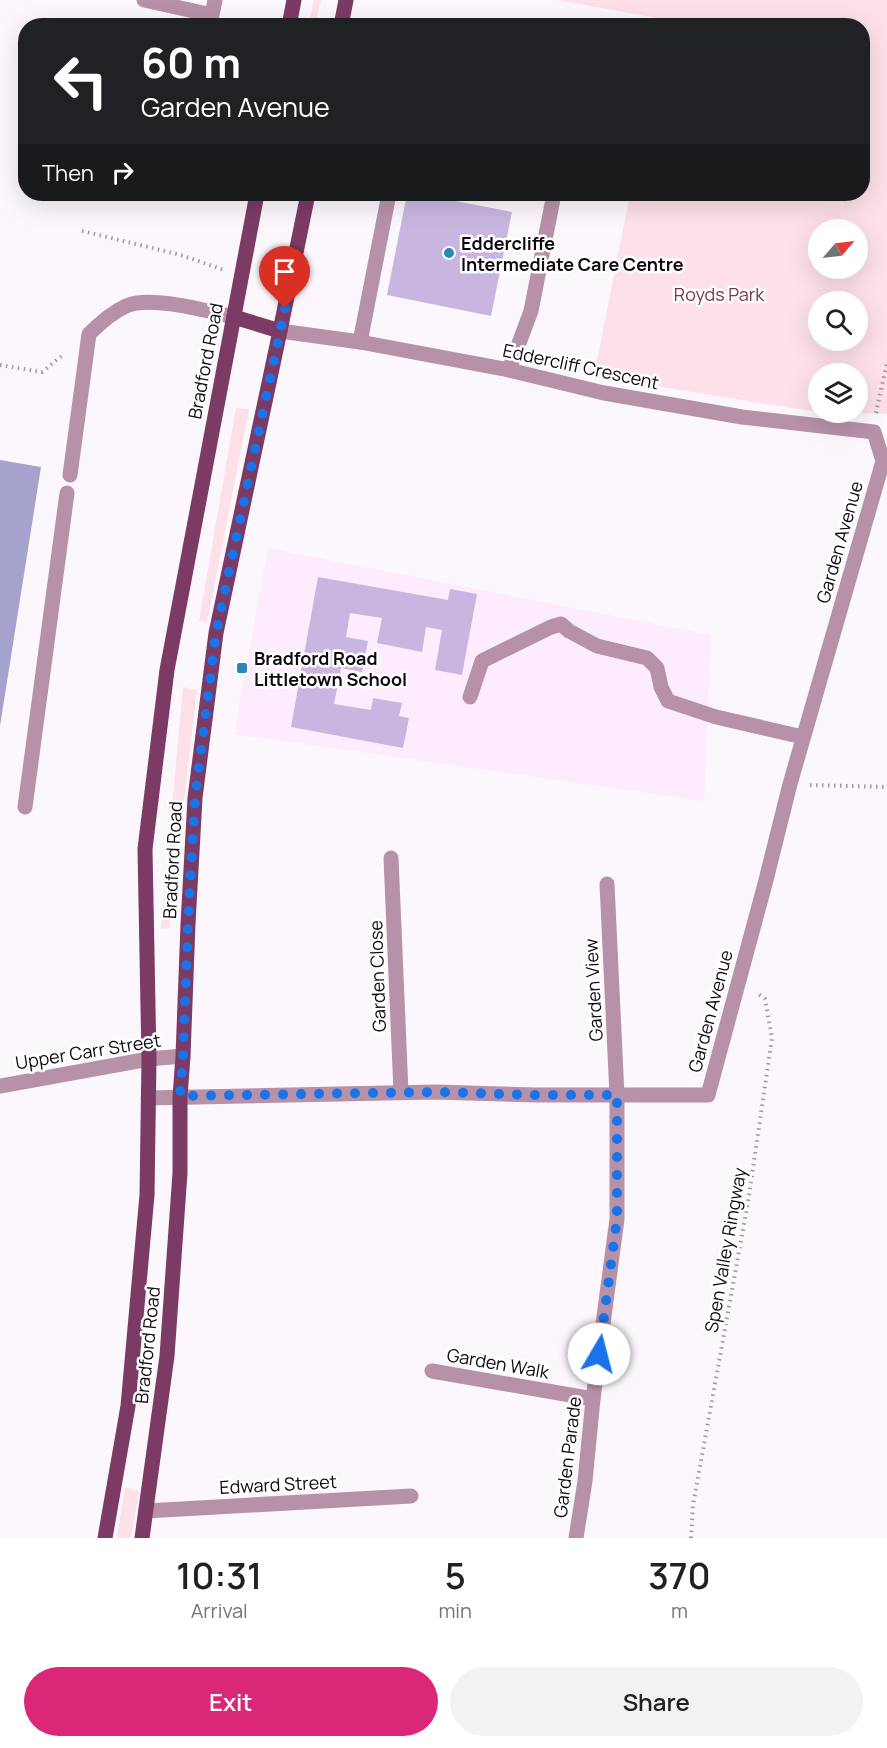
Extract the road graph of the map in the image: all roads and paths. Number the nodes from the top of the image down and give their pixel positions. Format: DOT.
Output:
graph roads {
  1 [pos="144,0"];
  2 [pos="215,0"];
  3 [pos="294,0"];
  4 [pos="346,0"];
  5 [pos="291,18"];
  6 [pos="343,18"];
  7 [pos="256,201"];
  8 [pos="307,201"];
  9 [pos="388,201"];
  10 [pos="553,201"];
  11 [pos="82,231"];
  12 [pos="242,276"];
  13 [pos="234,317"];
  14 [pos="280,331"];
  15 [pos="89,334"];
  16 [pos="360,342"];
  17 [pos="887,363"];
  18 [pos="0,365"];
  19 [pos="509,370"];
  20 [pos="879,438"];
  21 [pos="70,474"];
  22 [pos="67,493"];
  23 [pos="470,697"];
  24 [pos="803,737"];
  25 [pos="790,784"];
  26 [pos="887,787"];
  27 [pos="25,807"];
  28 [pos="392,858"];
  29 [pos="607,884"];
  30 [pos="738,980"];
  31 [pos="183,1056"];
  32 [pos="149,1059"];
  33 [pos="0,1086"];
  34 [pos="401,1092"];
  35 [pos="617,1095"];
  36 [pos="180,1096"];
  37 [pos="148,1098"];
  38 [pos="432,1371"];
  39 [pos="593,1399"];
  40 [pos="411,1496"];
  41 [pos="146,1510"];
  42 [pos="105,1538"];
  43 [pos="142,1538"];
  44 [pos="576,1538"];
  45 [pos="691,1538"];
  1 -- 2 [label="street"];
  3 -- 5 [label="main road"];
  4 -- 6 [label="main road"];
  7 -- 12 [label="main road, Bradford Road"];
  8 -- 14 [label="main road, Bradford Road"];
  9 -- 16 [label="street"];
  10 -- 19 [label="street"];
  11 -- 12 [label="path"];
  12 -- 13 [label="main road, Bradford Road"];
  13 -- 14 [label="main road"];
  13 -- 15 [label="street"];
  13 -- 32 [label="main road, Bradford Road"];
  14 -- 16 [label="street, Eddercliff Crescent"];
  14 -- 31 [label="main road, Bradford Road"];
  15 -- 18 [label="path"];
  15 -- 21 [label="street"];
  16 -- 19 [label="street, Eddercliff Crescent"];
  17 -- 20 [label="path"];
  19 -- 20 [label="street, Eddercliff Crescent"];
  20 -- 24 [label="street, Garden Avenue"];
  22 -- 27 [label="street"];
  23 -- 24 [label="street"];
  24 -- 25 [label="street, Garden Avenue"];
  25 -- 26 [label="path"];
  25 -- 30 [label="street, Garden Avenue"];
  28 -- 34 [label="street, Garden Close"];
  29 -- 35 [label="street, Garden View"];
  30 -- 35 [label="street, Garden Avenue"];
  30 -- 45 [label="path, Spen Valley Ringway"];
  31 -- 32 [label="street, Upper Carr Street"];
  31 -- 36 [label="main road, Bradford Road"];
  32 -- 33 [label="street, Upper Carr Street"];
  32 -- 37 [label="main road, Bradford Road"];
  34 -- 35 [label="street, Garden Avenue"];
  34 -- 36 [label="street, Garden Avenue"];
  35 -- 39 [label="street, Garden Parade"];
  36 -- 37 [label="street, Garden Avenue"];
  36 -- 41 [label="main road, Bradford Road"];
  37 -- 42 [label="main road, Bradford Road"];
  38 -- 39 [label="street, Garden Walk"];
  39 -- 44 [label="street, Garden Parade"];
  40 -- 41 [label="street, Edward Street"];
  41 -- 43 [label="main road, Bradford Road"];
}
